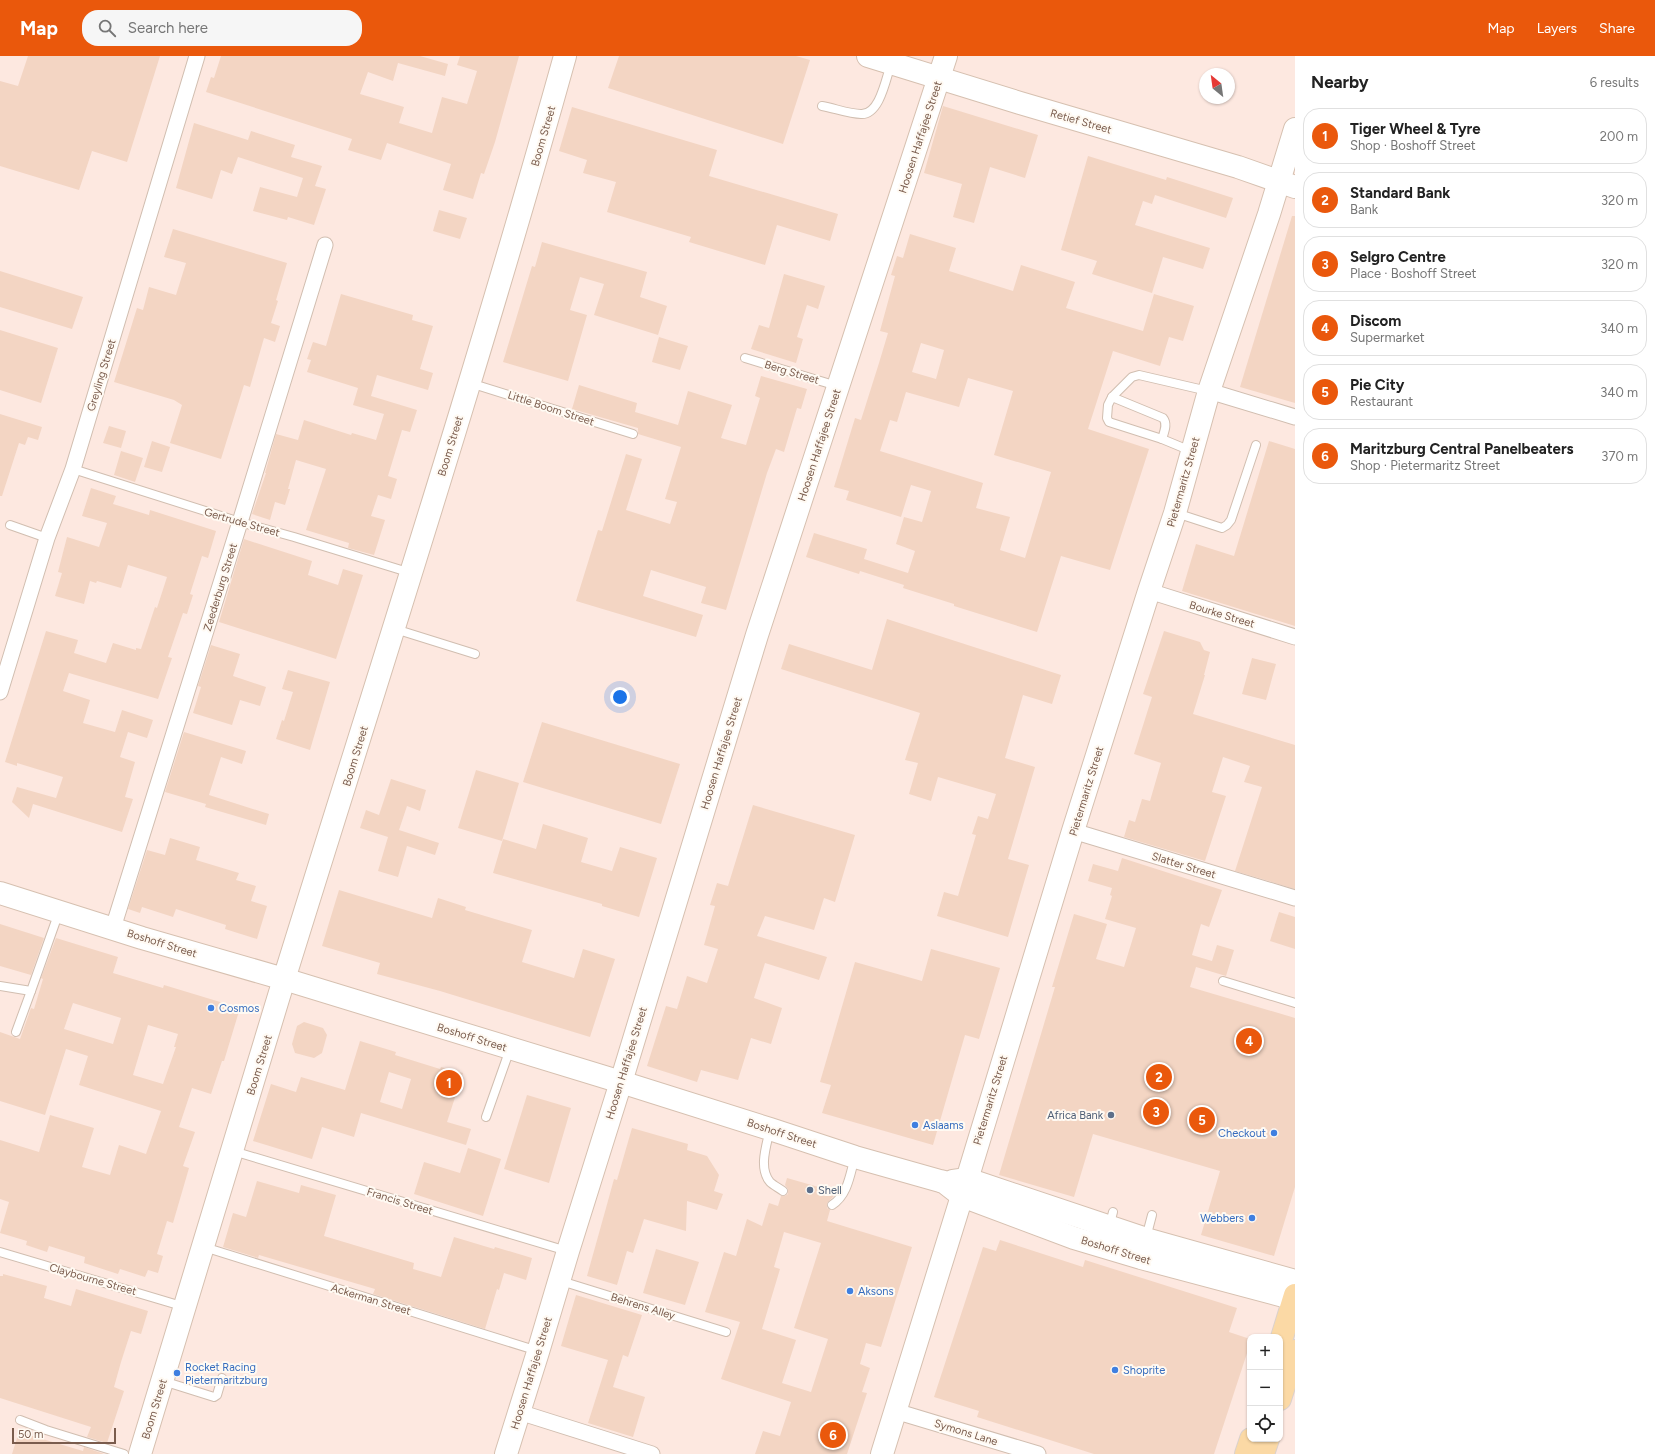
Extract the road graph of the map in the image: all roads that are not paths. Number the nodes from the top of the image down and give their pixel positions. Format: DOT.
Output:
graph roads {
  1 [pos="197,56"];
  2 [pos="565,56"];
  3 [pos="868,56"];
  4 [pos="946,56"];
  5 [pos="891,63"];
  6 [pos="939,78"];
  7 [pos="822,106"];
  8 [pos="1295,130"];
  9 [pos="1287,184"];
  10 [pos="325,245"];
  11 [pos="745,358"];
  12 [pos="470,383"];
  13 [pos="838,386"];
  14 [pos="1209,391"];
  15 [pos="1112,397"];
  16 [pos="1295,417"];
  17 [pos="633,434"];
  18 [pos="1162,440"];
  19 [pos="1256,445"];
  20 [pos="1192,452"];
  21 [pos="73,469"];
  22 [pos="1175,513"];
  23 [pos="240,522"];
  24 [pos="10,525"];
  25 [pos="47,538"];
  26 [pos="412,574"];
  27 [pos="1148,591"];
  28 [pos="394,629"];
  29 [pos="1295,637"];
  30 [pos="475,654"];
  31 [pos="0,692"];
  32 [pos="1073,831"];
  33 [pos="0,893"];
  34 [pos="1295,898"];
  35 [pos="59,912"];
  36 [pos="113,928"];
  37 [pos="284,979"];
  38 [pos="1223,981"];
  39 [pos="0,986"];
  40 [pos="31,991"];
  41 [pos="1295,1003"];
  42 [pos="16,1032"];
  43 [pos="510,1048"];
  44 [pos="621,1082"];
  45 [pos="486,1117"];
  46 [pos="770,1128"];
  47 [pos="233,1151"];
  48 [pos="855,1157"];
  49 [pos="964,1188"];
  50 [pos="783,1191"];
  51 [pos="832,1205"];
  52 [pos="1152,1215"];
  53 [pos="1146,1239"];
  54 [pos="204,1247"];
  55 [pos="568,1251"];
  56 [pos="0,1252"];
  57 [pos="560,1280"];
  58 [pos="1295,1293"];
  59 [pos="186,1307"];
  60 [pos="726,1332"];
  61 [pos="1283,1334"];
  62 [pos="1295,1350"];
  63 [pos="538,1352"];
  64 [pos="222,1378"];
  65 [pos="163,1381"];
  66 [pos="1283,1389"];
  67 [pos="895,1410"];
  68 [pos="519,1412"];
  69 [pos="20,1420"];
  70 [pos="1250,1442"];
  71 [pos="1267,1442"];
  72 [pos="124,1454"];
  73 [pos="140,1454"];
  74 [pos="506,1454"];
  75 [pos="652,1454"];
  76 [pos="882,1454"];
  77 [pos="1038,1454"];
  78 [pos="1246,1454"];
  79 [pos="1263,1454"];
  1 -- 21 [label="street, Greyling Street"];
  2 -- 12 [label="street, Boom Street"];
  3 -- 5 [label="street, Retief Street"];
  4 -- 6 [label="street, Hoosen Haffajee Street"];
  5 -- 6 [label="street, Retief Street"];
  5 -- 7 [label="lane"];
  6 -- 9 [label="street, Retief Street"];
  6 -- 13 [label="street, Hoosen Haffajee Street"];
  8 -- 9 [label="street, Pietermaritz Street"];
  9 -- 14 [label="street, Pietermaritz Street"];
  10 -- 23 [label="street, Zeederburg Street"];
  11 -- 13 [label="lane, Berg Street"];
  12 -- 17 [label="lane, Little Boom Street"];
  12 -- 26 [label="street, Boom Street"];
  13 -- 44 [label="street, Hoosen Haffajee Street"];
  14 -- 15 [label="lane"];
  14 -- 16 [label="street"];
  14 -- 20 [label="street, Pietermaritz Street"];
  15 -- 18 [label="lane"];
  15 -- 18 [label="lane"];
  18 -- 20 [label="lane"];
  19 -- 22 [label="lane"];
  20 -- 22 [label="street, Pietermaritz Street"];
  21 -- 23 [label="lane, Gertrude Street"];
  21 -- 25 [label="street, Greyling Street"];
  22 -- 27 [label="street, Pietermaritz Street"];
  23 -- 26 [label="lane, Gertrude Street"];
  23 -- 36 [label="street, Zeederburg Street"];
  24 -- 25 [label="lane"];
  25 -- 31 [label="street, Greyling Street"];
  26 -- 28 [label="street, Boom Street"];
  27 -- 29 [label="street, Bourke Street"];
  27 -- 32 [label="street, Pietermaritz Street"];
  28 -- 30 [label="lane"];
  28 -- 37 [label="street, Boom Street"];
  32 -- 34 [label="street, Slatter Street"];
  32 -- 49 [label="street, Pietermaritz Street"];
  33 -- 35 [label="street, Boshoff Street"];
  35 -- 36 [label="street, Boshoff Street"];
  35 -- 40 [label="lane"];
  36 -- 37 [label="street, Boshoff Street"];
  37 -- 43 [label="street, Boshoff Street"];
  37 -- 47 [label="street, Boom Street"];
  38 -- 41 [label="lane"];
  39 -- 40 [label="lane"];
  40 -- 42 [label="lane"];
  43 -- 44 [label="street, Boshoff Street"];
  43 -- 45 [label="lane"];
  44 -- 46 [label="street, Boshoff Street"];
  44 -- 55 [label="street, Hoosen Haffajee Street"];
  46 -- 48 [label="street, Boshoff Street"];
  46 -- 50 [label="lane"];
  47 -- 54 [label="street, Boom Street"];
  47 -- 55 [label="lane, Francis Street"];
  48 -- 49 [label="street, Boshoff Street"];
  48 -- 51 [label="lane"];
  49 -- 53 [label="street, Boshoff Street"];
  49 -- 58 [label="street, Boshoff Street"];
  49 -- 67 [label="street, Pietermaritz Street"];
  52 -- 53 [label="lane"];
  53 -- 58 [label="street, Boshoff Street"];
  54 -- 59 [label="street, Boom Street"];
  54 -- 63 [label="lane, Ackerman Street"];
  55 -- 57 [label="street, Hoosen Haffajee Street"];
  56 -- 59 [label="lane, Claybourne Street"];
  57 -- 60 [label="lane, Behrens Alley"];
  57 -- 63 [label="street, Hoosen Haffajee Street"];
  58 -- 61 [label="main road"];
  59 -- 65 [label="street, Boom Street"];
  62 -- 66 [label="main road"];
  63 -- 68 [label="street, Hoosen Haffajee Street"];
  64 -- 65 [label="lane"];
  65 -- 73 [label="street, Boom Street"];
  67 -- 76 [label="street, Pietermaritz Street"];
  67 -- 77 [label="street, Symons Lane"];
  68 -- 74 [label="street, Hoosen Haffajee Street"];
  68 -- 75 [label="street"];
  69 -- 72 [label="lane"];
  70 -- 78 [label="main road"];
  71 -- 79 [label="main road"];
}
